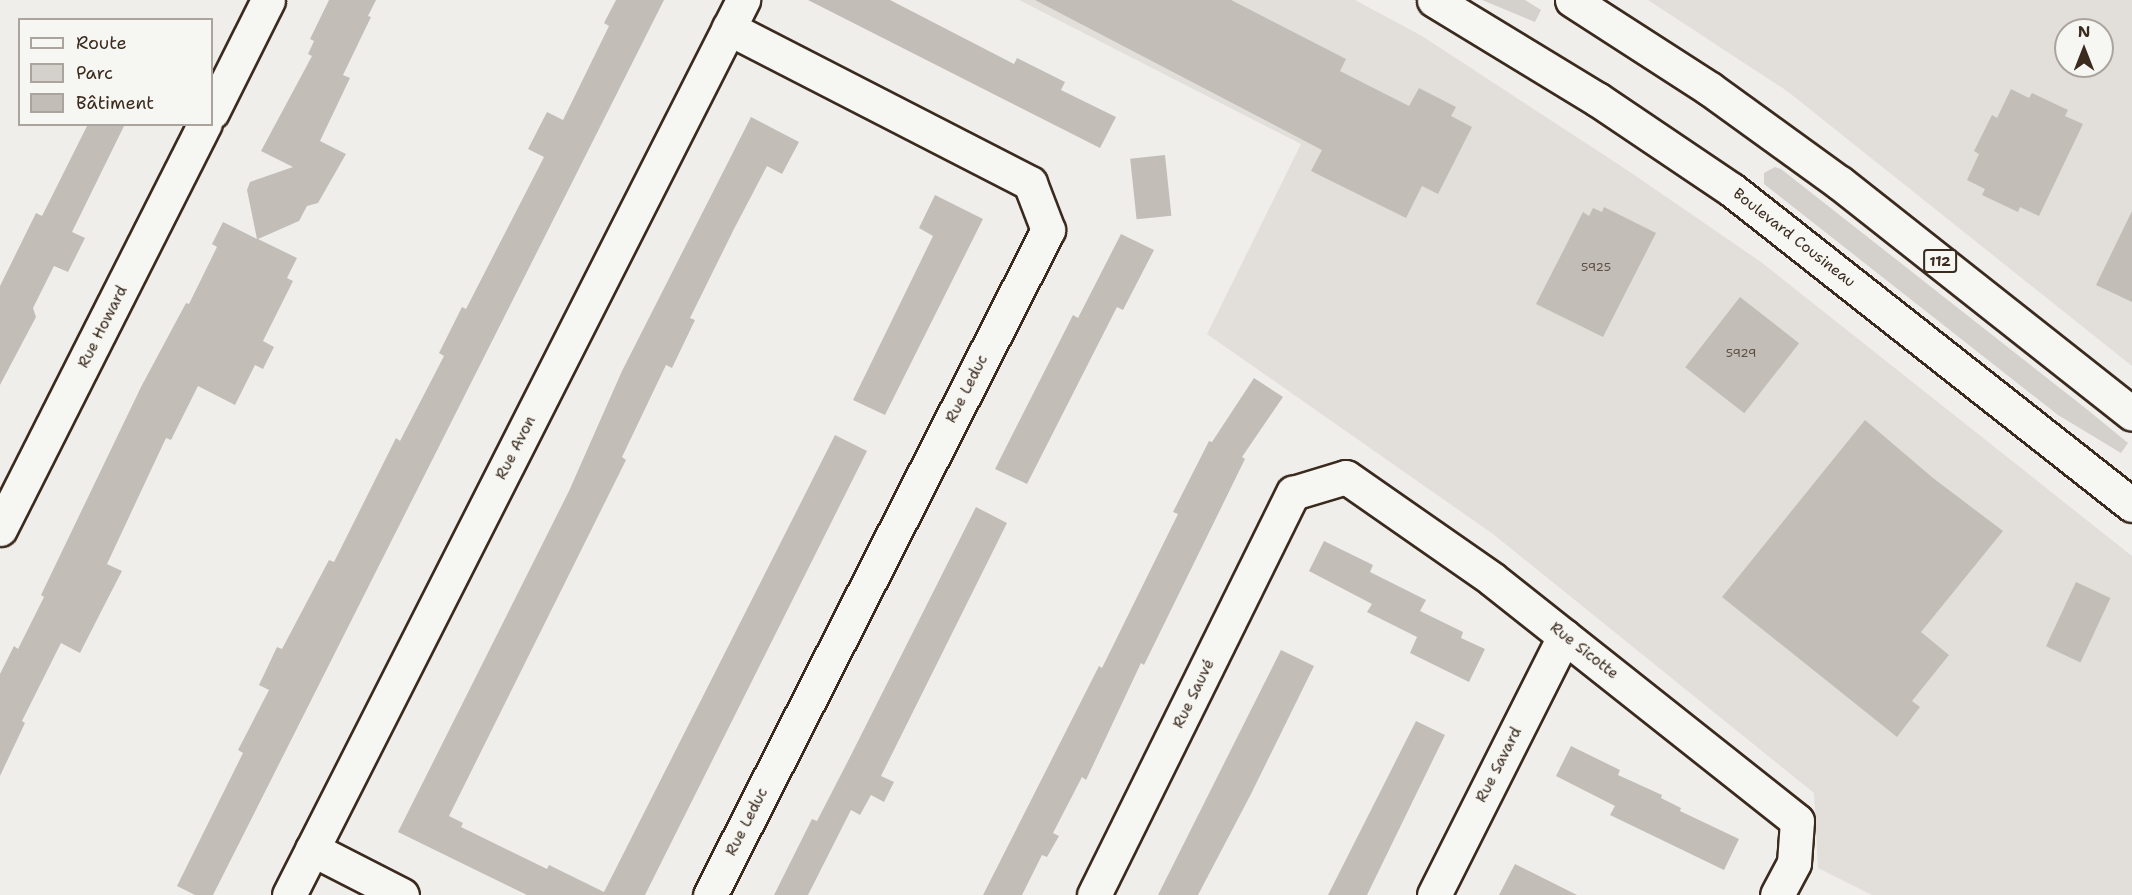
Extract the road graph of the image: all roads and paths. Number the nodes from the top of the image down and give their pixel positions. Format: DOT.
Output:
graph roads {
  1 [pos="268,0"];
  2 [pos="1434,0"];
  3 [pos="1572,0"];
  4 [pos="736,14"];
  5 [pos="213,110"];
  6 [pos="204,126"];
  7 [pos="2132,414"];
  8 [pos="1293,493"];
  9 [pos="2132,505"];
  10 [pos="0,529"];
  11 [pos="1564,636"];
  12 [pos="312,849"];
  13 [pos="289,895"];
  14 [pos="402,895"];
  15 [pos="710,895"];
  16 [pos="1094,895"];
  17 [pos="1434,895"];
  18 [pos="1778,895"];
  1 -- 5 [label="street"];
  2 -- 9 [label="street, Boulevard Cousineau"];
  3 -- 7 [label="street, 112"];
  4 -- 12 [label="street, Rue Avon"];
  4 -- 15 [label="street, Rue Leduc"];
  6 -- 10 [label="street, Rue Howard"];
  8 -- 11 [label="street, Rue Sicotte"];
  8 -- 16 [label="street, Rue Sauvé"];
  11 -- 17 [label="street, Rue Savard"];
  11 -- 18 [label="street, Rue Sicotte"];
  12 -- 13 [label="street, Rue Avon"];
  12 -- 14 [label="street"];
}
